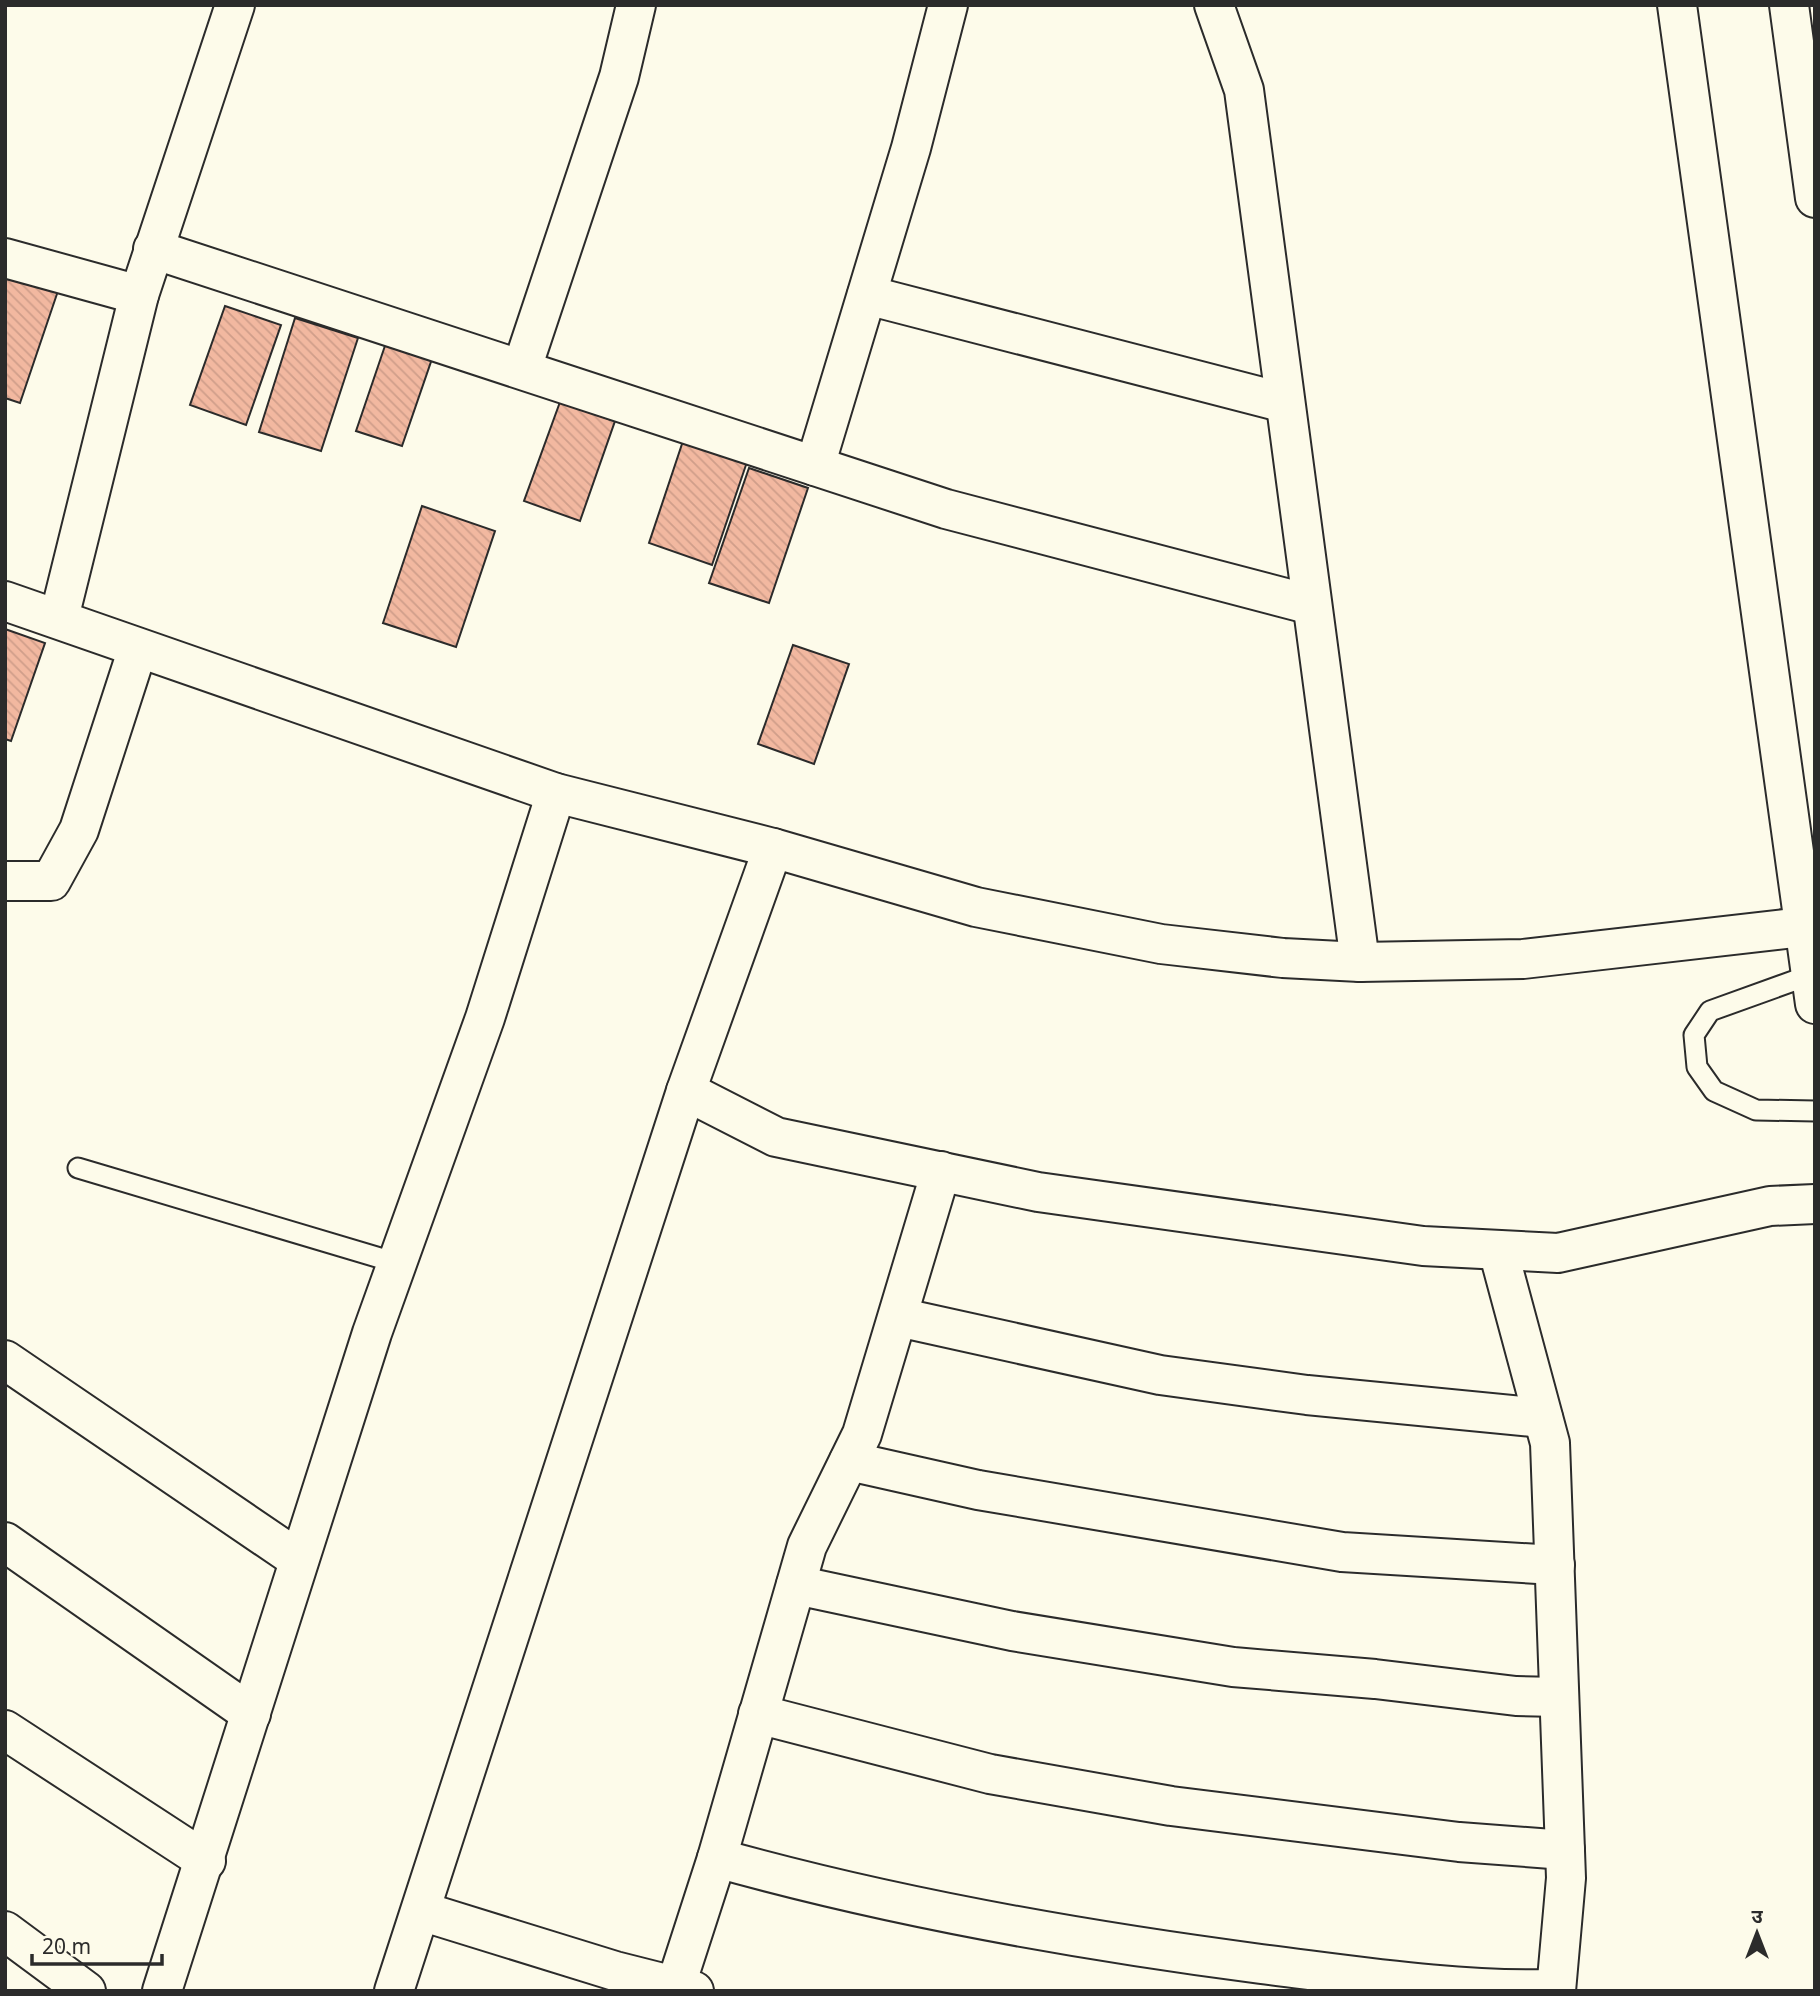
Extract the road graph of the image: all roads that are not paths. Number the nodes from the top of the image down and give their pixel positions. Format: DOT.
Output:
graph roads {
  1 [pos="235,5"];
  2 [pos="636,5"];
  3 [pos="948,5"];
  4 [pos="1214,5"];
  5 [pos="1677,5"];
  6 [pos="1798,14"];
  7 [pos="1813,174"];
  8 [pos="153,249"];
  9 [pos="5,258"];
  10 [pos="139,295"];
  11 [pos="867,295"];
  12 [pos="522,368"];
  13 [pos="1285,403"];
  14 [pos="816,466"];
  15 [pos="5,601"];
  16 [pos="1312,605"];
  17 [pos="59,618"];
  18 [pos="138,648"];
  19 [pos="556,793"];
  20 [pos="773,848"];
  21 [pos="5,881"];
  22 [pos="1802,927"];
  23 [pos="1360,962"];
  24 [pos="1812,990"];
  25 [pos="686,1091"];
  26 [pos="1815,1111"];
  27 [pos="78,1168"];
  28 [pos="941,1171"];
  29 [pos="1815,1204"];
  30 [pos="1498,1250"];
  31 [pos="397,1263"];
  32 [pos="898,1317"];
  33 [pos="5,1360"];
  34 [pos="1543,1418"];
  35 [pos="849,1461"];
  36 [pos="5,1542"];
  37 [pos="299,1560"];
  38 [pos="1555,1565"];
  39 [pos="796,1585"];
  40 [pos="1559,1697"];
  41 [pos="251,1714"];
  42 [pos="758,1714"];
  43 [pos="5,1730"];
  44 [pos="1565,1850"];
  45 [pos="717,1858"];
  46 [pos="206,1861"];
  47 [pos="421,1911"];
  48 [pos="5,1931"];
  49 [pos="682,1989"];
  50 [pos="1556,1990"];
  51 [pos="86,1991"];
  52 [pos="162,1991"];
  53 [pos="394,1991"];
  1 -- 8 [label="street"];
  2 -- 12 [label="street"];
  3 -- 11 [label="street"];
  4 -- 13 [label="street"];
  5 -- 22 [label="street"];
  6 -- 7 [label="street"];
  8 -- 10 [label="street"];
  8 -- 12 [label="street"];
  9 -- 10 [label="street"];
  10 -- 17 [label="street"];
  11 -- 13 [label="street"];
  11 -- 14 [label="street"];
  12 -- 14 [label="street"];
  13 -- 16 [label="street"];
  14 -- 16 [label="street"];
  15 -- 17 [label="street"];
  16 -- 23 [label="street"];
  17 -- 18 [label="street"];
  18 -- 19 [label="street"];
  18 -- 21 [label="street"];
  19 -- 20 [label="street"];
  19 -- 31 [label="street"];
  20 -- 23 [label="street"];
  20 -- 25 [label="street"];
  22 -- 23 [label="street"];
  22 -- 24 [label="street"];
  24 -- 26 [label="lane"];
  25 -- 28 [label="street"];
  25 -- 47 [label="street"];
  27 -- 31 [label="lane"];
  28 -- 30 [label="street"];
  28 -- 32 [label="street"];
  29 -- 30 [label="street"];
  30 -- 34 [label="street"];
  31 -- 37 [label="street"];
  32 -- 34 [label="street"];
  32 -- 35 [label="street"];
  33 -- 37 [label="street"];
  34 -- 38 [label="street"];
  35 -- 38 [label="street"];
  35 -- 39 [label="street"];
  36 -- 41 [label="street"];
  37 -- 41 [label="street"];
  38 -- 40 [label="street"];
  39 -- 40 [label="street"];
  39 -- 42 [label="street"];
  40 -- 44 [label="street"];
  41 -- 46 [label="street"];
  42 -- 44 [label="street"];
  42 -- 45 [label="street"];
  43 -- 46 [label="street"];
  44 -- 50 [label="street"];
  45 -- 49 [label="street"];
  45 -- 50 [label="street"];
  46 -- 52 [label="street"];
  47 -- 49 [label="street"];
  47 -- 53 [label="street"];
  48 -- 51 [label="street"];
}
